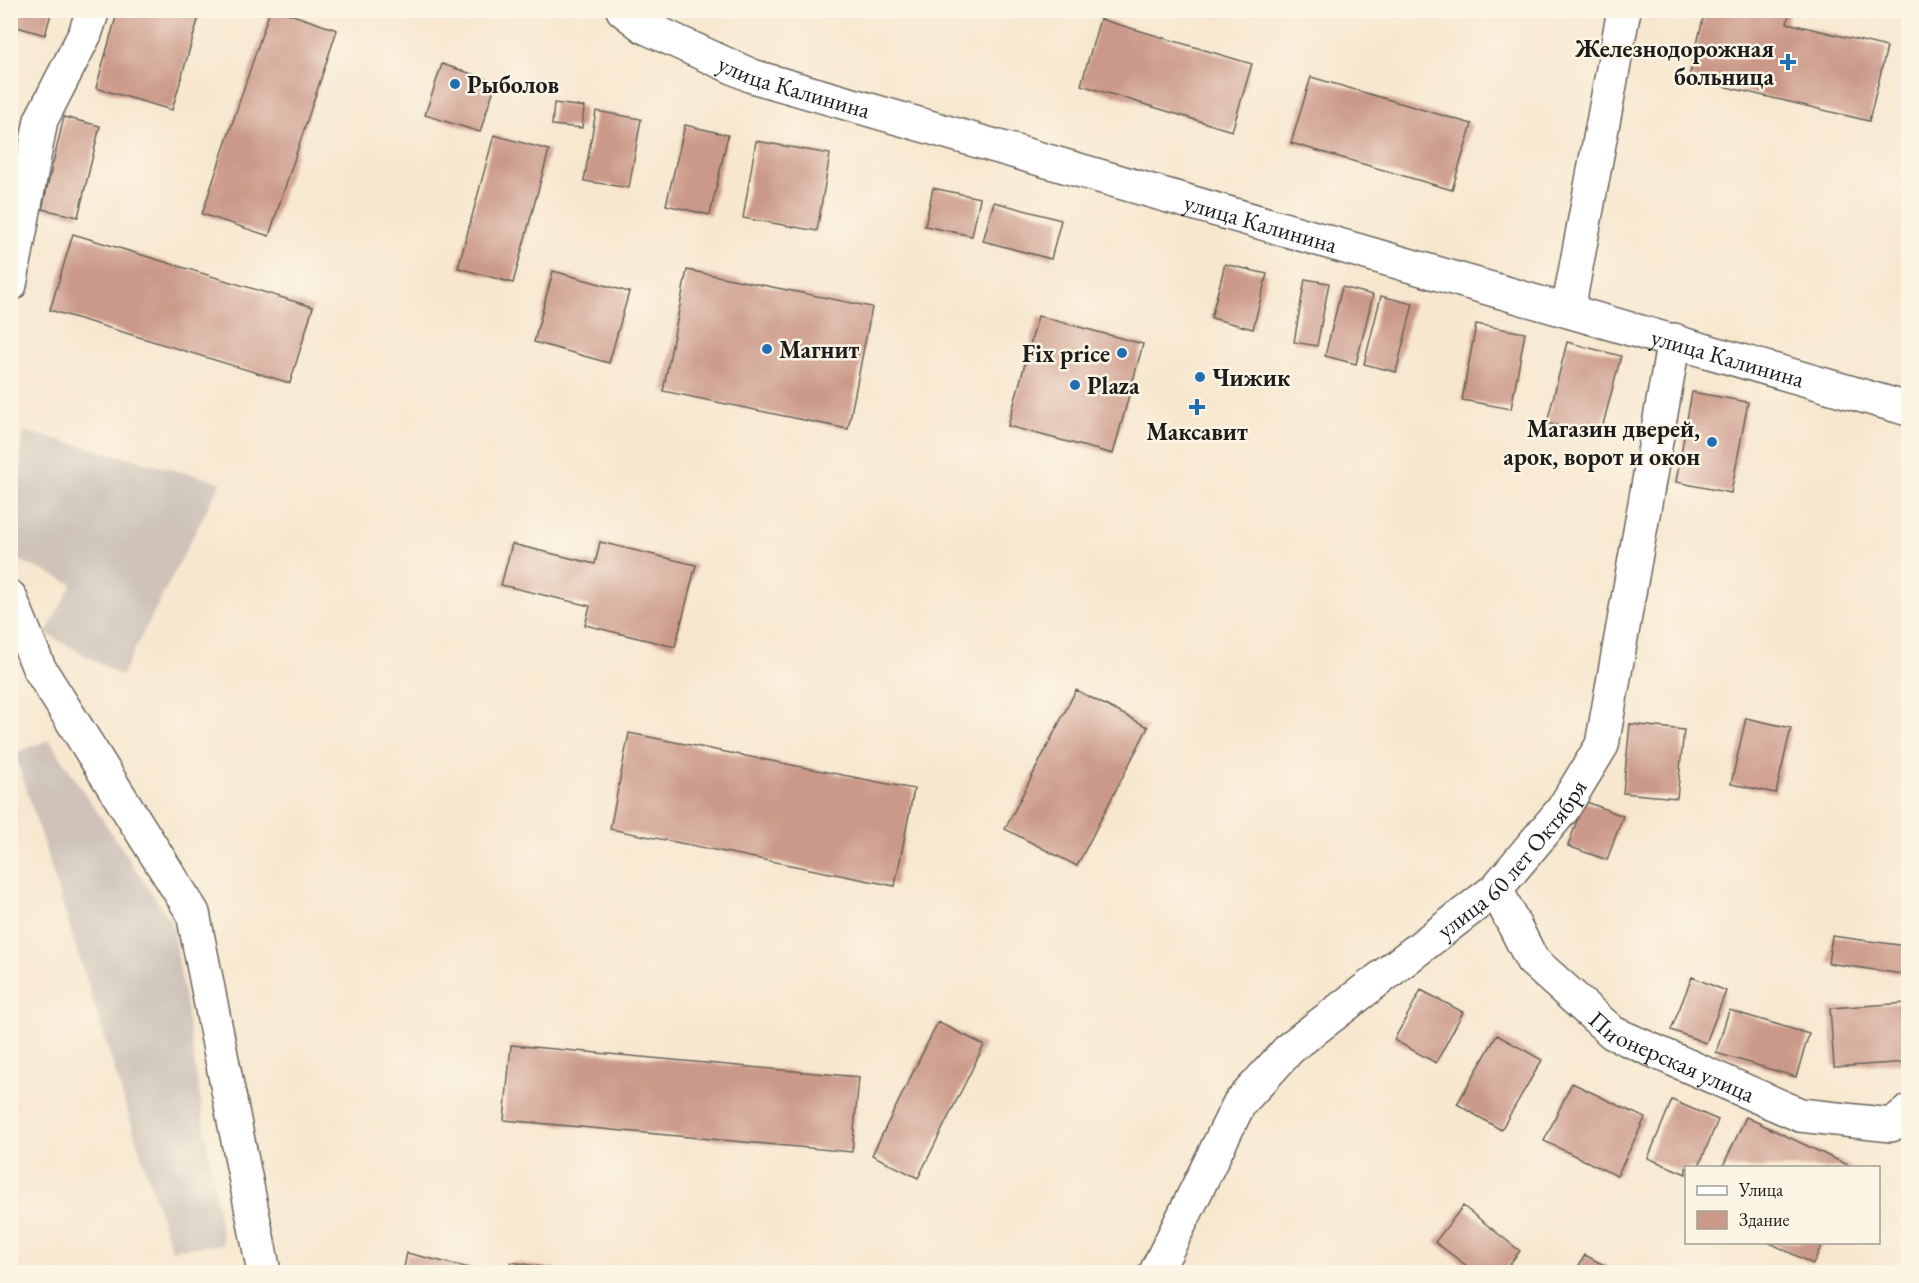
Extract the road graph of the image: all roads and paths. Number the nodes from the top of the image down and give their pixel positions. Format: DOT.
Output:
graph roads {
  1 [pos="93,10"];
  2 [pos="623,10"];
  3 [pos="1624,10"];
  4 [pos="10,285"];
  5 [pos="1568,310"];
  6 [pos="1674,340"];
  7 [pos="1908,409"];
  8 [pos="10,597"];
  9 [pos="1496,889"];
  10 [pos="1908,1112"];
  11 [pos="264,1272"];
  12 [pos="1156,1272"];
  1 -- 4 [label="street"];
  2 -- 5 [label="street, улица Калинина"];
  3 -- 5 [label="street"];
  5 -- 6 [label="street, улица Калинина"];
  6 -- 7 [label="street, улица Калинина"];
  6 -- 9 [label="street, улица 60 лет Октября"];
  8 -- 11 [label="street"];
  9 -- 10 [label="street, Пионерская улица"];
  9 -- 12 [label="street, улица 60 лет Октября"];
}
